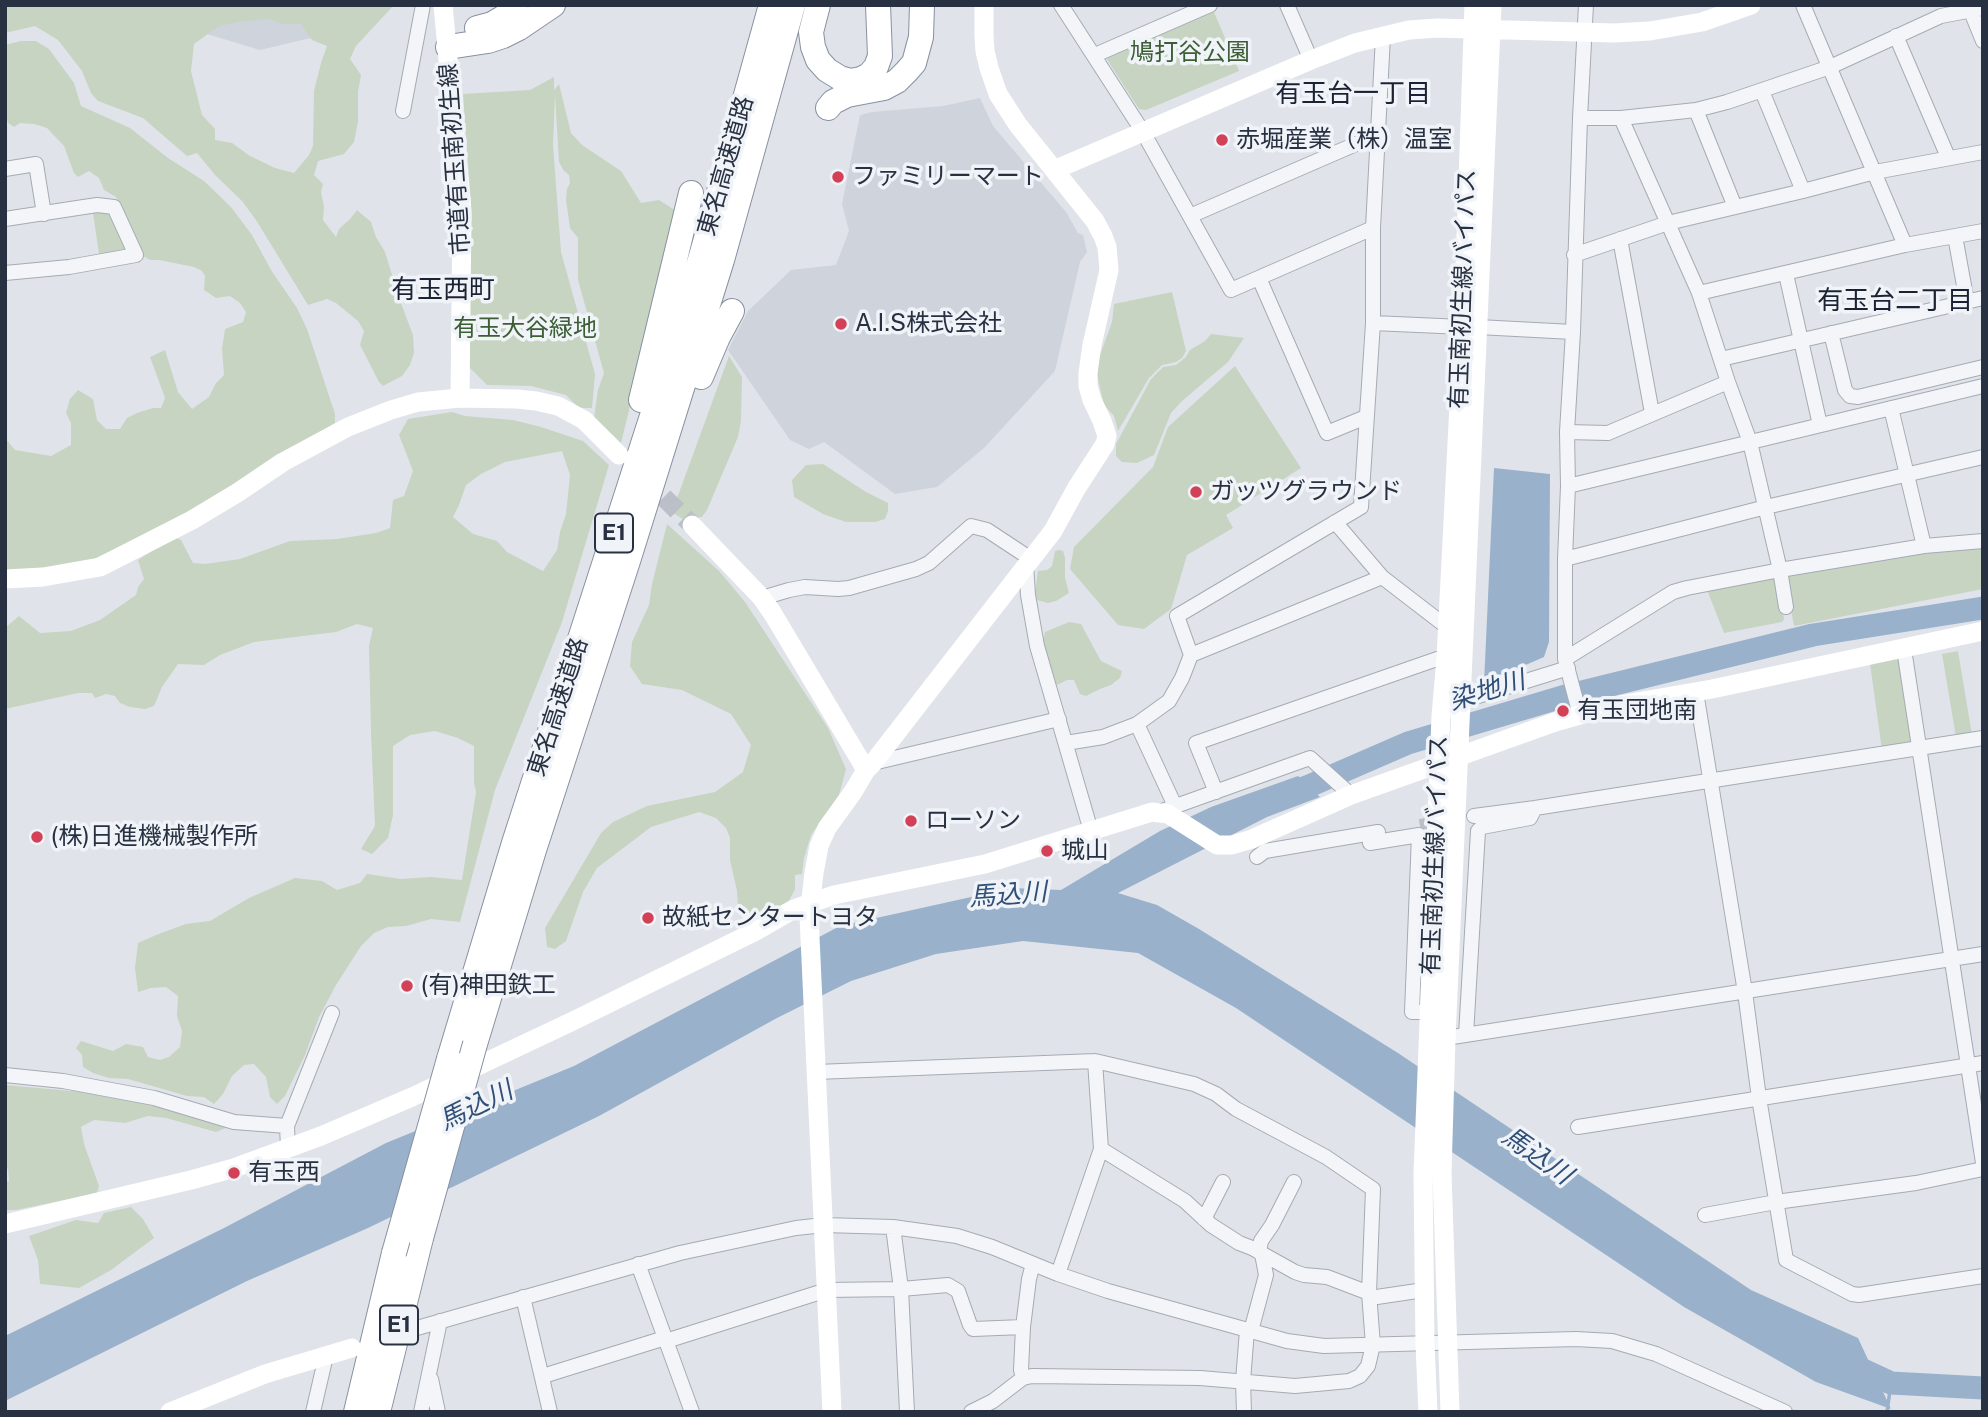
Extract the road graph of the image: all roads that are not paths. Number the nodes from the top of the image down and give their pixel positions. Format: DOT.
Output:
graph roads {
  1 [pos="423,5"];
  2 [pos="443,5"];
  3 [pos="516,5"];
  4 [pos="553,5"];
  5 [pos="771,5"];
  6 [pos="793,5"];
  7 [pos="818,5"];
  8 [pos="878,5"];
  9 [pos="922,5"];
  10 [pos="984,5"];
  11 [pos="1061,5"];
  12 [pos="1210,5"];
  13 [pos="1287,5"];
  14 [pos="1474,5"];
  15 [pos="1492,5"];
  16 [pos="1586,5"];
  17 [pos="1751,5"];
  18 [pos="1803,5"];
  19 [pos="1976,9"];
  20 [pos="1482,29"];
  21 [pos="1585,32"];
  22 [pos="1383,36"];
  23 [pos="1896,36"];
  24 [pos="447,40"];
  25 [pos="1983,41"];
  26 [pos="1095,55"];
  27 [pos="1311,61"];
  28 [pos="1830,67"];
  29 [pos="1762,91"];
  30 [pos="828,108"];
  31 [pos="1696,110"];
  32 [pos="403,111"];
  33 [pos="1580,118"];
  34 [pos="1621,118"];
  35 [pos="1143,132"];
  36 [pos="1379,134"];
  37 [pos="1983,152"];
  38 [pos="1948,157"];
  39 [pos="5,169"];
  40 [pos="1054,170"];
  41 [pos="1875,172"];
  42 [pos="1803,191"];
  43 [pos="691,193"];
  44 [pos="1735,206"];
  45 [pos="44,214"];
  46 [pos="1190,216"];
  47 [pos="5,219"];
  48 [pos="1668,223"];
  49 [pos="1373,228"];
  50 [pos="1983,231"];
  51 [pos="1955,236"];
  52 [pos="1620,239"];
  53 [pos="1905,245"];
  54 [pos="1574,255"];
  55 [pos="5,273"];
  56 [pos="1786,274"];
  57 [pos="1259,278"];
  58 [pos="1699,293"];
  59 [pos="1983,298"];
  60 [pos="1967,302"];
  61 [pos="732,311"];
  62 [pos="1373,323"];
  63 [pos="1471,327"];
  64 [pos="1573,332"];
  65 [pos="1831,333"];
  66 [pos="1801,341"];
  67 [pos="1721,359"];
  68 [pos="1983,367"];
  69 [pos="1728,382"];
  70 [pos="1983,386"];
  71 [pos="460,398"];
  72 [pos="1891,408"];
  73 [pos="1652,414"];
  74 [pos="1366,416"];
  75 [pos="1820,425"];
  76 [pos="1567,432"];
  77 [pos="1750,442"];
  78 [pos="619,455"];
  79 [pos="1983,457"];
  80 [pos="1908,475"];
  81 [pos="1568,486"];
  82 [pos="1766,508"];
  83 [pos="1335,522"];
  84 [pos="692,525"];
  85 [pos="1983,541"];
  86 [pos="1924,546"];
  87 [pos="1565,559"];
  88 [pos="628,561"];
  89 [pos="1028,561"];
  90 [pos="1780,570"];
  91 [pos="1382,577"];
  92 [pos="5,579"];
  93 [pos="596,588"];
  94 [pos="761,598"];
  95 [pos="1786,607"];
  96 [pos="1447,627"];
  97 [pos="1983,631"];
  98 [pos="1903,649"];
  99 [pos="1191,655"];
  100 [pos="1446,658"];
  101 [pos="1567,663"];
  102 [pos="1696,692"];
  103 [pos="1462,705"];
  104 [pos="1580,713"];
  105 [pos="1059,719"];
  106 [pos="1137,724"];
  107 [pos="1983,738"];
  108 [pos="1066,743"];
  109 [pos="1919,748"];
  110 [pos="1460,752"];
  111 [pos="1439,760"];
  112 [pos="870,766"];
  113 [pos="1710,779"];
  114 [pos="1216,792"];
  115 [pos="1351,795"];
  116 [pos="1535,808"];
  117 [pos="1169,812"];
  118 [pos="1474,816"];
  119 [pos="1420,826"];
  120 [pos="1091,831"];
  121 [pos="1369,834"];
  122 [pos="1257,857"];
  123 [pos="810,909"];
  124 [pos="1983,954"];
  125 [pos="1951,959"];
  126 [pos="1745,992"];
  127 [pos="1429,1012"];
  128 [pos="332,1013"];
  129 [pos="1466,1035"];
  130 [pos="1440,1045"];
  131 [pos="1095,1061"];
  132 [pos="1983,1063"];
  133 [pos="1967,1066"];
  134 [pos="816,1072"];
  135 [pos="5,1075"];
  136 [pos="1759,1098"];
  137 [pos="287,1126"];
  138 [pos="1578,1127"];
  139 [pos="1982,1145"];
  140 [pos="288,1148"];
  141 [pos="1101,1149"];
  142 [pos="1983,1163"];
  143 [pos="1983,1169"];
  144 [pos="1433,1171"];
  145 [pos="1223,1182"];
  146 [pos="1294,1182"];
  147 [pos="1776,1202"];
  148 [pos="1705,1215"];
  149 [pos="1204,1219"];
  150 [pos="5,1224"];
  151 [pos="824,1225"];
  152 [pos="893,1227"];
  153 [pos="1261,1253"];
  154 [pos="638,1264"];
  155 [pos="1033,1264"];
  156 [pos="1058,1274"];
  157 [pos="1983,1276"];
  158 [pos="901,1289"];
  159 [pos="827,1290"];
  160 [pos="1424,1290"];
  161 [pos="1370,1295"];
  162 [pos="523,1297"];
  163 [pos="440,1321"];
  164 [pos="1023,1327"];
  165 [pos="417,1328"];
  166 [pos="1249,1331"];
  167 [pos="665,1339"];
  168 [pos="1447,1343"];
  169 [pos="1425,1344"];
  170 [pos="1373,1345"];
  171 [pos="352,1348"];
  172 [pos="326,1356"];
  173 [pos="429,1373"];
  174 [pos="542,1376"];
  175 [pos="1023,1378"];
  176 [pos="1242,1381"];
  177 [pos="995,1406"];
  178 [pos="1780,1411"];
  179 [pos="170,1412"];
  180 [pos="313,1412"];
  181 [pos="356,1412"];
  182 [pos="378,1412"];
  183 [pos="421,1412"];
  184 [pos="438,1412"];
  185 [pos="550,1412"];
  186 [pos="692,1412"];
  187 [pos="832,1412"];
  188 [pos="907,1412"];
  189 [pos="971,1412"];
  190 [pos="1244,1412"];
  191 [pos="1428,1412"];
  192 [pos="1450,1412"];
  1 -- 32 [label="street"];
  2 -- 24 [label="street, 市道有玉南初生線"];
  3 -- 24 [label="highway"];
  4 -- 24 [label="highway"];
  5 -- 93 [label="highway, 東名高速道路 / E1"];
  6 -- 88 [label="highway, 東名高速道路 / E1"];
  7 -- 8 [label="highway"];
  9 -- 30 [label="highway"];
  10 -- 40 [label="street"];
  11 -- 26 [label="street"];
  12 -- 26 [label="street"];
  13 -- 27 [label="street"];
  14 -- 20 [label="street, 有玉南初生線バイパス"];
  15 -- 20 [label="street, 有玉南初生線バイパス"];
  16 -- 21 [label="street"];
  17 -- 21 [label="street"];
  18 -- 28 [label="street"];
  19 -- 23 [label="street"];
  19 -- 25 [label="street"];
  20 -- 21 [label="street"];
  20 -- 22 [label="street"];
  20 -- 63 [label="street, 有玉南初生線バイパス"];
  21 -- 33 [label="street"];
  22 -- 27 [label="street"];
  22 -- 36 [label="street"];
  23 -- 28 [label="street"];
  23 -- 38 [label="street"];
  24 -- 71 [label="street, 市道有玉南初生線"];
  26 -- 35 [label="street"];
  27 -- 35 [label="street"];
  28 -- 29 [label="street"];
  28 -- 41 [label="street"];
  29 -- 31 [label="street"];
  29 -- 42 [label="street"];
  31 -- 34 [label="street"];
  31 -- 44 [label="street"];
  33 -- 34 [label="street"];
  33 -- 54 [label="street"];
  34 -- 48 [label="street"];
  35 -- 40 [label="street"];
  35 -- 46 [label="street"];
  36 -- 46 [label="street"];
  36 -- 49 [label="street"];
  37 -- 38 [label="street"];
  38 -- 41 [label="street"];
  39 -- 45 [label="street"];
  40 -- 89 [label="street"];
  41 -- 42 [label="street"];
  41 -- 53 [label="street"];
  42 -- 44 [label="street"];
  43 -- 93 [label="highway"];
  44 -- 48 [label="street"];
  45 -- 47 [label="street"];
  45 -- 55 [label="street"];
  46 -- 57 [label="street"];
  48 -- 52 [label="street"];
  48 -- 58 [label="street"];
  49 -- 57 [label="street"];
  49 -- 62 [label="street"];
  50 -- 51 [label="street"];
  51 -- 53 [label="street"];
  51 -- 60 [label="street"];
  52 -- 54 [label="street"];
  52 -- 73 [label="street"];
  53 -- 56 [label="street"];
  54 -- 64 [label="street"];
  56 -- 58 [label="street"];
  56 -- 66 [label="street"];
  57 -- 74 [label="street"];
  58 -- 67 [label="street"];
  59 -- 60 [label="street"];
  60 -- 65 [label="street"];
  61 -- 88 [label="highway"];
  62 -- 63 [label="street"];
  62 -- 74 [label="street"];
  63 -- 64 [label="street"];
  63 -- 96 [label="street, 有玉南初生線バイパス"];
  63 -- 103 [label="street, 有玉南初生線バイパス"];
  64 -- 76 [label="street"];
  65 -- 66 [label="street"];
  65 -- 68 [label="street"];
  66 -- 67 [label="street"];
  66 -- 75 [label="street"];
  67 -- 69 [label="street"];
  69 -- 73 [label="street"];
  69 -- 77 [label="street"];
  70 -- 72 [label="street"];
  71 -- 78 [label="street"];
  71 -- 92 [label="street"];
  72 -- 75 [label="street"];
  72 -- 80 [label="street"];
  73 -- 76 [label="street"];
  74 -- 83 [label="street"];
  75 -- 77 [label="street"];
  76 -- 81 [label="street"];
  77 -- 81 [label="street"];
  77 -- 82 [label="street"];
  79 -- 80 [label="street"];
  80 -- 82 [label="street"];
  80 -- 86 [label="street"];
  81 -- 87 [label="street"];
  82 -- 87 [label="street"];
  82 -- 90 [label="street"];
  83 -- 91 [label="street"];
  83 -- 99 [label="street"];
  84 -- 94 [label="street"];
  85 -- 86 [label="street"];
  86 -- 90 [label="street"];
  87 -- 101 [label="street"];
  88 -- 182 [label="highway, 東名高速道路 / E1, bridge"];
  89 -- 94 [label="street"];
  89 -- 105 [label="street"];
  89 -- 112 [label="street"];
  90 -- 95 [label="street"];
  90 -- 101 [label="street"];
  91 -- 96 [label="street"];
  91 -- 99 [label="street"];
  93 -- 181 [label="highway, 東名高速道路 / E1, bridge"];
  94 -- 112 [label="street"];
  96 -- 100 [label="street, 有玉南初生線バイパス"];
  97 -- 98 [label="street"];
  98 -- 102 [label="street"];
  98 -- 109 [label="street"];
  99 -- 106 [label="street"];
  100 -- 111 [label="street, 有玉南初生線バイパス"];
  100 -- 114 [label="street"];
  101 -- 103 [label="street"];
  101 -- 104 [label="street"];
  102 -- 104 [label="street"];
  102 -- 113 [label="street"];
  103 -- 110 [label="street, 有玉南初生線バイパス"];
  104 -- 110 [label="street"];
  105 -- 108 [label="street"];
  105 -- 112 [label="street"];
  106 -- 108 [label="street"];
  106 -- 117 [label="street"];
  107 -- 109 [label="street"];
  108 -- 120 [label="street"];
  109 -- 113 [label="street"];
  109 -- 125 [label="street"];
  110 -- 111 [label="street"];
  110 -- 130 [label="street, 有玉南初生線バイパス"];
  111 -- 115 [label="street"];
  111 -- 127 [label="street, 有玉南初生線バイパス"];
  112 -- 123 [label="street"];
  113 -- 116 [label="street"];
  113 -- 126 [label="street"];
  114 -- 115 [label="street"];
  114 -- 117 [label="street"];
  115 -- 117 [label="street"];
  116 -- 118 [label="street"];
  116 -- 129 [label="street"];
  117 -- 120 [label="street"];
  119 -- 121 [label="street"];
  120 -- 123 [label="street"];
  121 -- 122 [label="street"];
  121 -- 127 [label="street"];
  123 -- 134 [label="street"];
  123 -- 140 [label="street"];
  124 -- 125 [label="street"];
  125 -- 126 [label="street"];
  125 -- 133 [label="street"];
  126 -- 129 [label="street"];
  126 -- 136 [label="street"];
  127 -- 130 [label="street, 有玉南初生線バイパス"];
  128 -- 137 [label="street"];
  129 -- 130 [label="street"];
  130 -- 144 [label="street, 有玉南初生線バイパス"];
  131 -- 134 [label="street"];
  131 -- 141 [label="street"];
  131 -- 161 [label="street"];
  132 -- 133 [label="street"];
  133 -- 136 [label="street"];
  133 -- 139 [label="street"];
  134 -- 151 [label="street"];
  135 -- 137 [label="street"];
  136 -- 138 [label="street"];
  136 -- 147 [label="street"];
  137 -- 140 [label="street"];
  139 -- 142 [label="street"];
  140 -- 150 [label="street"];
  141 -- 149 [label="street"];
  141 -- 156 [label="street"];
  143 -- 147 [label="street"];
  144 -- 160 [label="street, 有玉南初生線バイパス"];
  144 -- 168 [label="street, 有玉南初生線バイパス"];
  145 -- 149 [label="street"];
  146 -- 153 [label="street"];
  147 -- 148 [label="street"];
  147 -- 157 [label="street"];
  149 -- 153 [label="street"];
  151 -- 152 [label="street"];
  151 -- 154 [label="street"];
  151 -- 159 [label="street"];
  152 -- 155 [label="street"];
  152 -- 158 [label="street"];
  153 -- 161 [label="street"];
  153 -- 166 [label="street"];
  154 -- 162 [label="street"];
  154 -- 167 [label="street"];
  155 -- 156 [label="street"];
  155 -- 164 [label="street"];
  156 -- 166 [label="street"];
  158 -- 159 [label="street"];
  158 -- 164 [label="street"];
  158 -- 188 [label="street"];
  159 -- 167 [label="street"];
  159 -- 187 [label="street"];
  160 -- 161 [label="street"];
  160 -- 169 [label="street, 有玉南初生線バイパス"];
  161 -- 170 [label="street"];
  162 -- 163 [label="street"];
  162 -- 174 [label="street"];
  163 -- 165 [label="street"];
  163 -- 173 [label="street"];
  164 -- 175 [label="street"];
  166 -- 170 [label="street"];
  166 -- 176 [label="street"];
  167 -- 174 [label="street"];
  167 -- 186 [label="street"];
  168 -- 169 [label="street"];
  168 -- 178 [label="street"];
  168 -- 192 [label="street, 有玉南初生線バイパス"];
  169 -- 170 [label="street"];
  169 -- 191 [label="street, 有玉南初生線バイパス"];
  170 -- 176 [label="street"];
  171 -- 172 [label="street"];
  172 -- 179 [label="street"];
  172 -- 180 [label="street"];
  173 -- 183 [label="street"];
  173 -- 184 [label="street"];
  174 -- 185 [label="street"];
  175 -- 176 [label="street"];
  175 -- 177 [label="street"];
  176 -- 190 [label="street"];
  177 -- 189 [label="street"];
}
